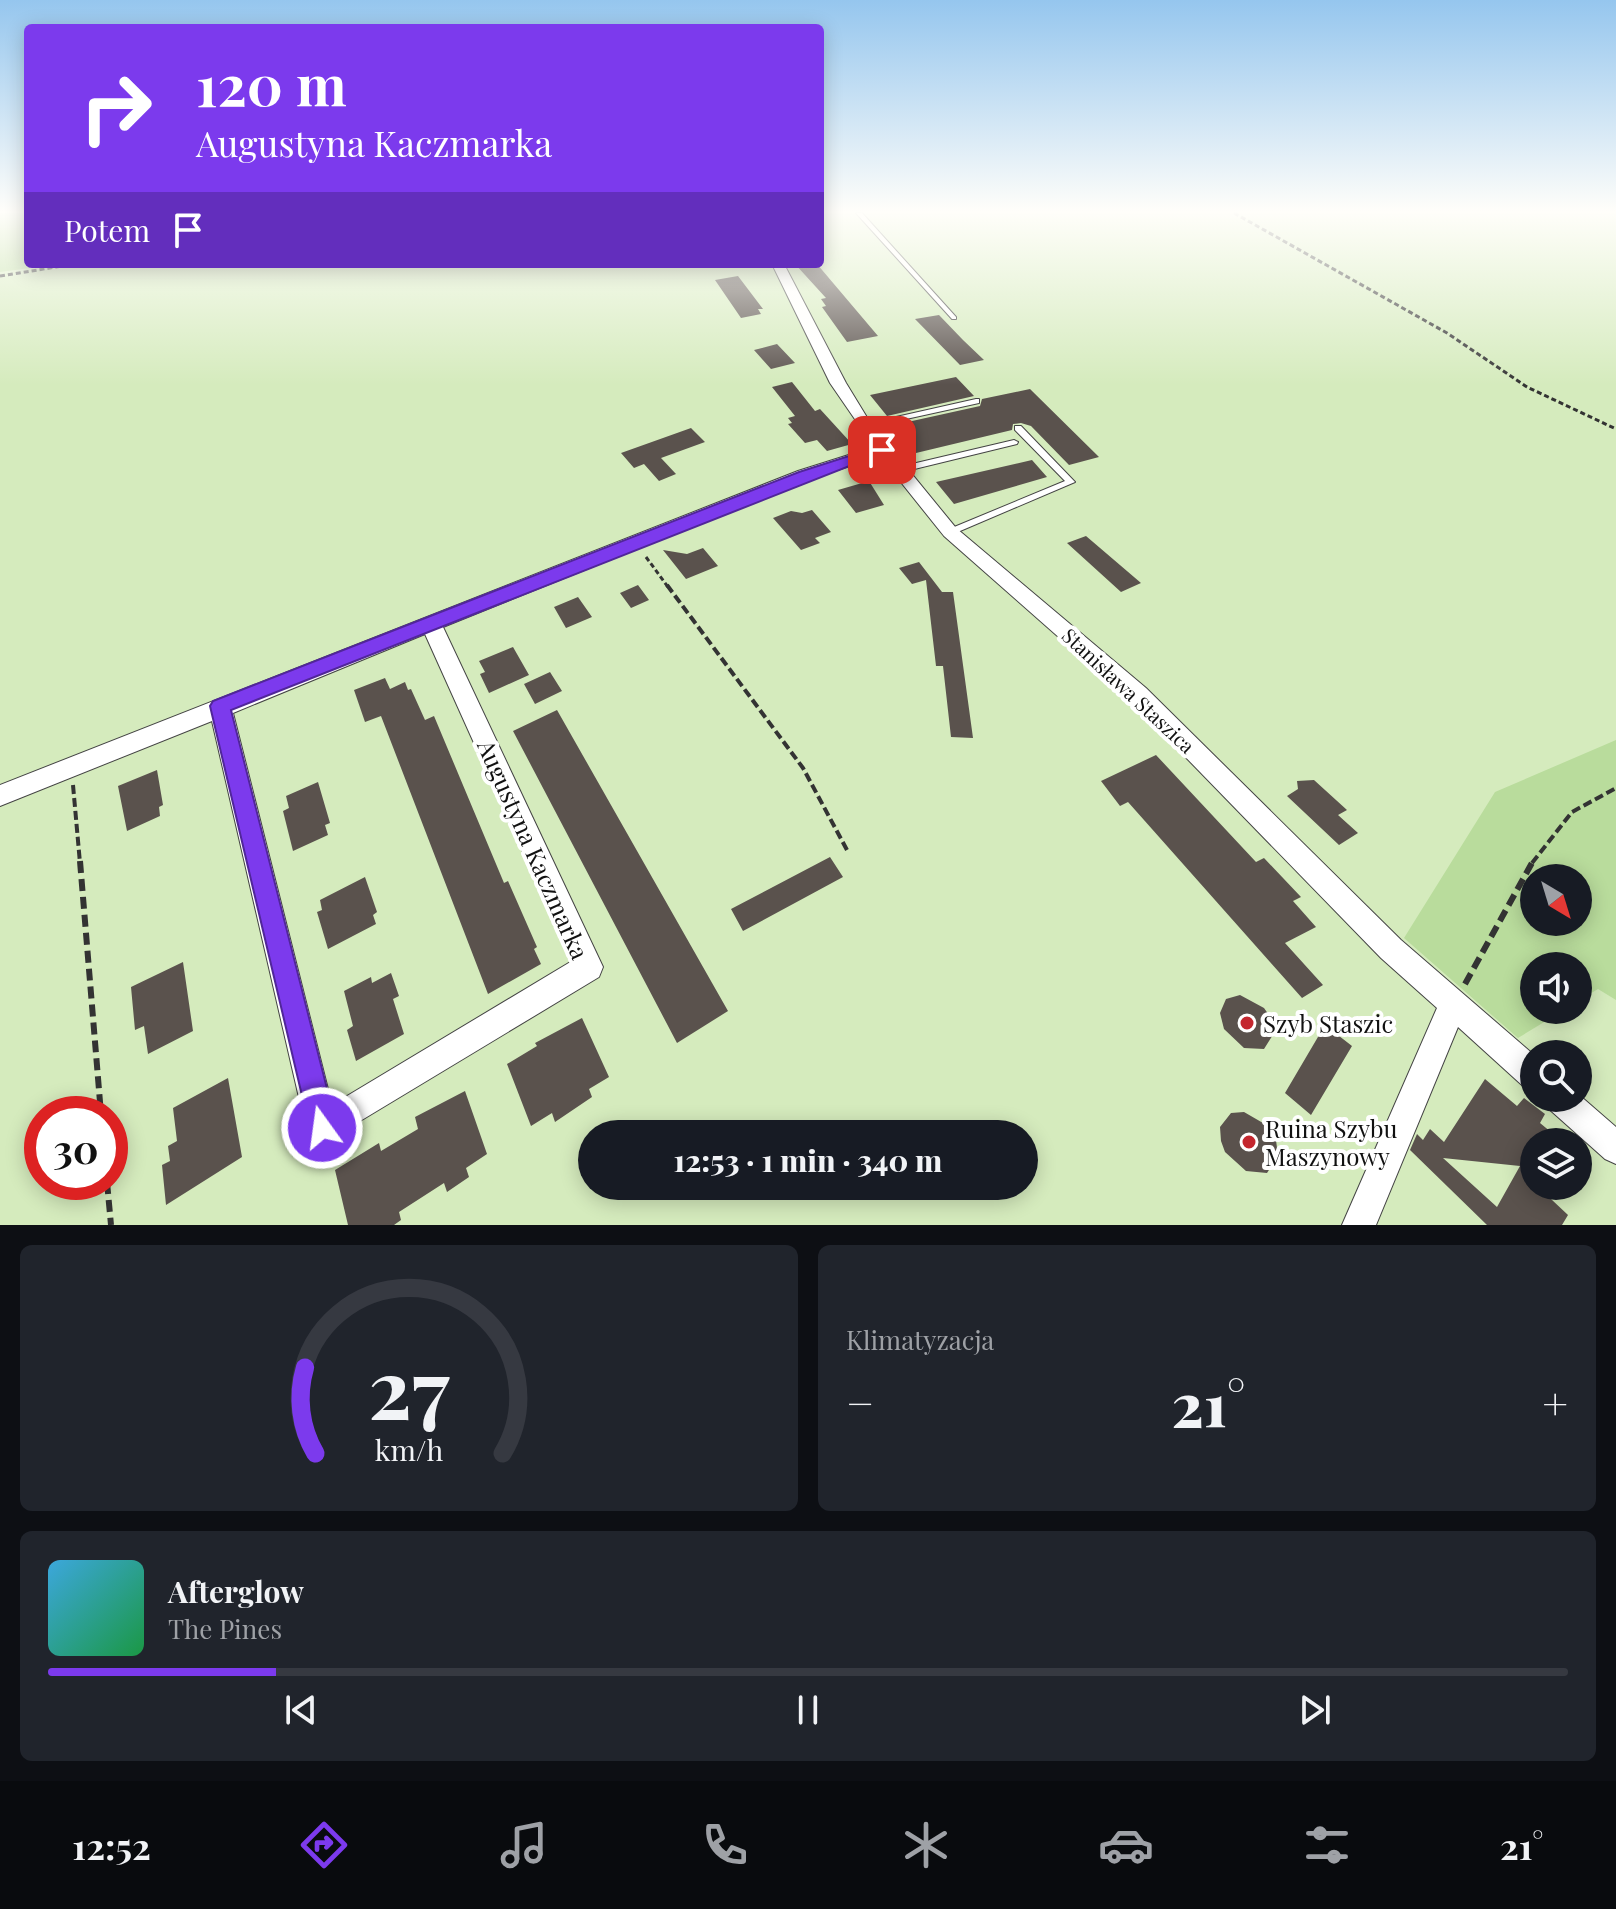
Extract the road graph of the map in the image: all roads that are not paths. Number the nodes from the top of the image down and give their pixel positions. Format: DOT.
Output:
graph roads {
  1 [pos="781,270"];
  2 [pos="911,270"];
  3 [pos="954,318"];
  4 [pos="976,401"];
  5 [pos="865,426"];
  6 [pos="1018,428"];
  7 [pos="1014,442"];
  8 [pos="882,450"];
  9 [pos="898,470"];
  10 [pos="950,532"];
  11 [pos="430,622"];
  12 [pos="220,706"];
  13 [pos="0,796"];
  14 [pos="1453,1005"];
  15 [pos="1520,1063"];
  16 [pos="1576,1112"];
  17 [pos="1616,1148"];
  18 [pos="1359,1225"];
  1 -- 5 [label="street, Stanisława Staszica"];
  2 -- 3 [label="lane"];
  4 -- 5 [label="lane"];
  5 -- 8 [label="street, Stanisława Staszica"];
  6 -- 10 [label="lane"];
  7 -- 9 [label="lane"];
  8 -- 9 [label="street, Stanisława Staszica"];
  8 -- 11 [label="street"];
  9 -- 10 [label="street, Stanisława Staszica"];
  10 -- 14 [label="street, Stanisława Staszica"];
  11 -- 12 [label="street"];
  11 -- 12 [label="street, Augustyna Kaczmarka"];
  12 -- 13 [label="street"];
  14 -- 15 [label="street, Stanisława Staszica"];
  14 -- 18 [label="street"];
  16 -- 17 [label="street"];
}
